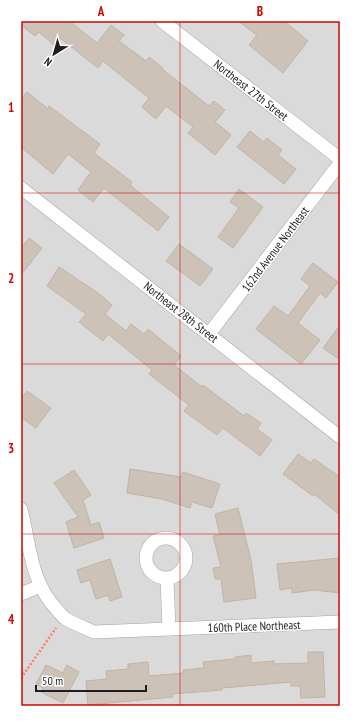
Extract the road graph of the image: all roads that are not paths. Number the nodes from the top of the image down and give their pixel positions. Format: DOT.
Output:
graph roads {
  1 [pos="162,21"];
  2 [pos="340,159"];
  3 [pos="340,163"];
  4 [pos="21,188"];
  5 [pos="210,334"];
  6 [pos="340,437"];
  7 [pos="21,509"];
  8 [pos="26,557"];
  9 [pos="167,579"];
  10 [pos="40,586"];
  11 [pos="21,594"];
  12 [pos="340,622"];
  13 [pos="169,629"];
  1 -- 2 [label="street, Northeast 27th Street"];
  3 -- 5 [label="street, 162nd Avenue Northeast"];
  4 -- 5 [label="street, Northeast 28th Street"];
  5 -- 6 [label="street, Northeast 28th Street"];
  7 -- 8 [label="street"];
  8 -- 10 [label="street"];
  9 -- 13 [label="street"];
  10 -- 11 [label="street"];
  10 -- 13 [label="street, 160th Place Northeast"];
  12 -- 13 [label="street, 160th Place Northeast"];
}
